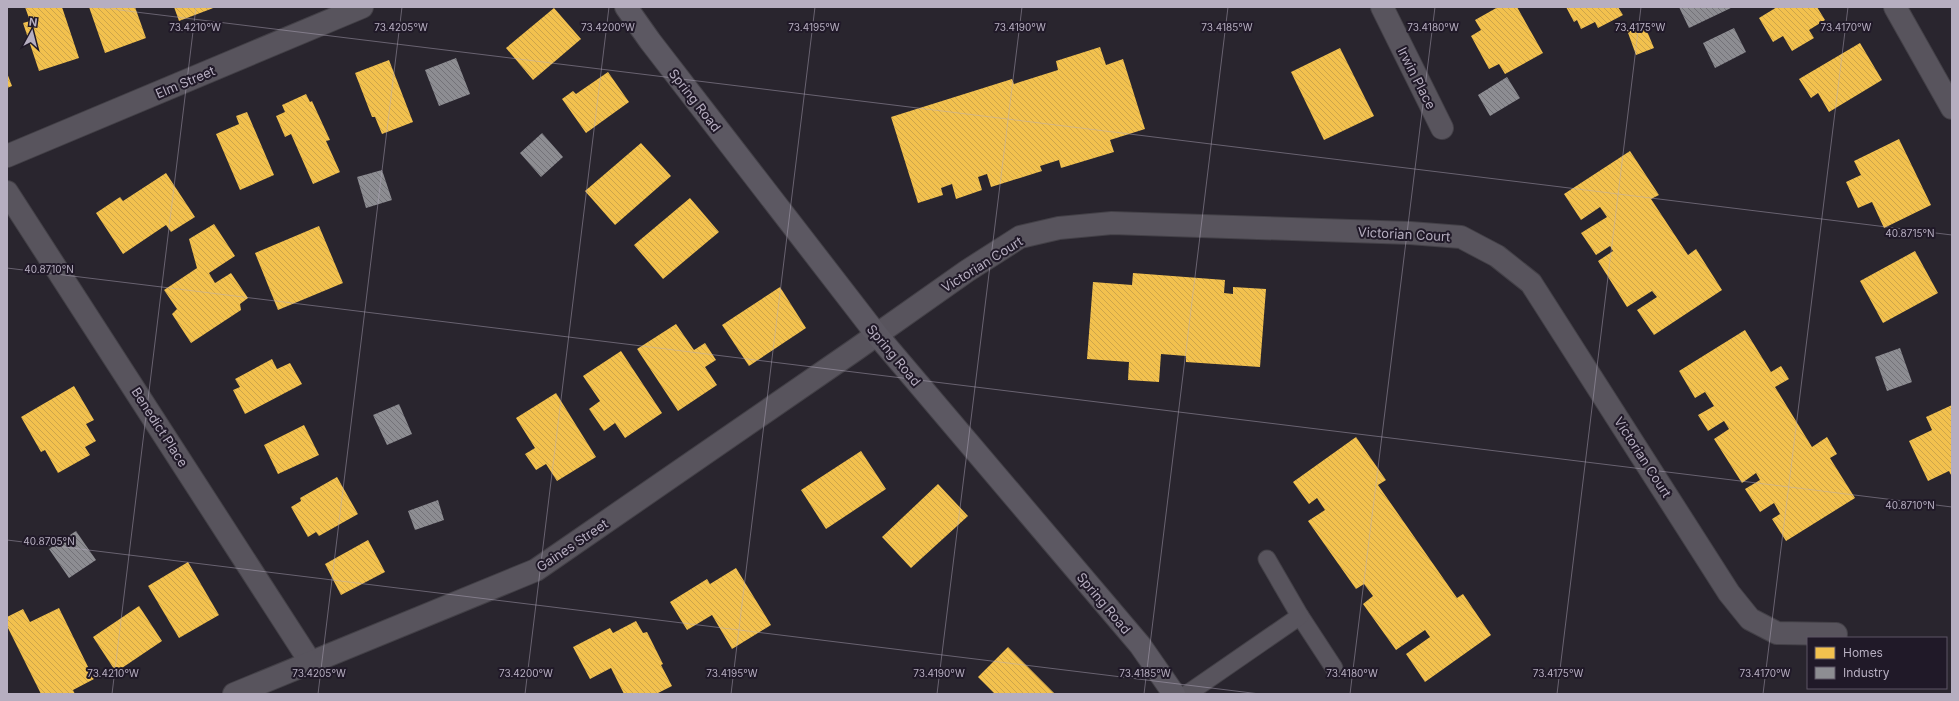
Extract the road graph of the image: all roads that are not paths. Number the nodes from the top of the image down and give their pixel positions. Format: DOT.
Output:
graph roads {
  1 [pos="362,7"];
  2 [pos="626,7"];
  3 [pos="1382,7"];
  4 [pos="1895,7"];
  5 [pos="1952,108"];
  6 [pos="1442,128"];
  7 [pos="7,156"];
  8 [pos="7,192"];
  9 [pos="877,335"];
  10 [pos="1267,559"];
  11 [pos="1300,616"];
  12 [pos="1836,634"];
  13 [pos="311,663"];
  14 [pos="1334,668"];
  15 [pos="234,694"];
  16 [pos="1174,694"];
  17 [pos="1187,694"];
  1 -- 7 [label="street, Elm Street"];
  2 -- 9 [label="main road, Spring Road"];
  3 -- 6 [label="street, Irwin Place"];
  4 -- 5 [label="street"];
  8 -- 13 [label="street, Benedict Place"];
  9 -- 12 [label="street, Victorian Court"];
  9 -- 13 [label="street, Gaines Street"];
  9 -- 16 [label="main road, Spring Road"];
  10 -- 11 [label="lane"];
  11 -- 14 [label="lane"];
  11 -- 17 [label="lane"];
  13 -- 15 [label="street, Gaines Street"];
}
